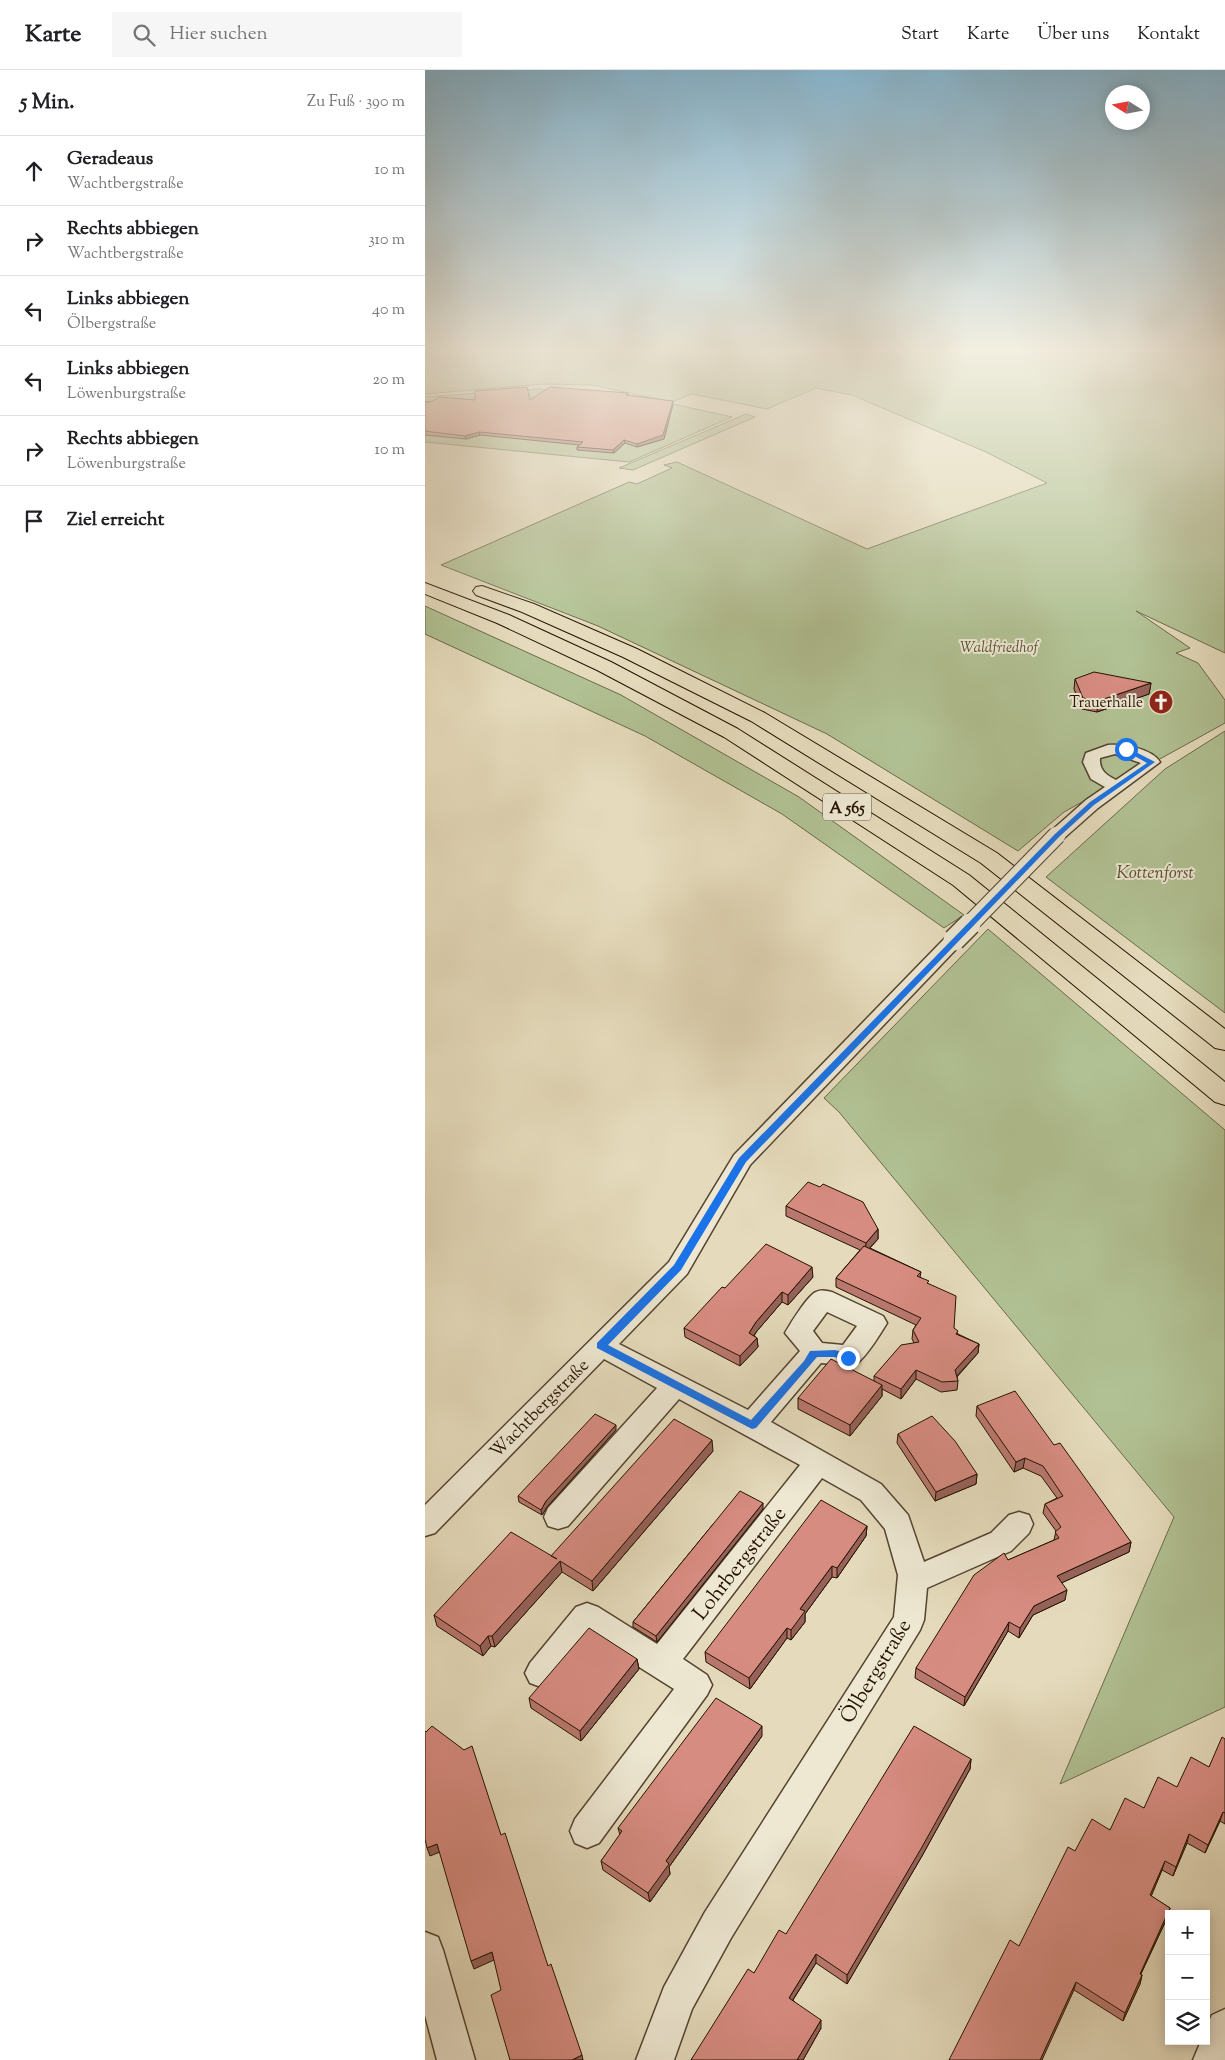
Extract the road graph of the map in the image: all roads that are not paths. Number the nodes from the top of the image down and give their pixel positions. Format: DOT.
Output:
graph roads {
  1 [pos="425,570"];
  2 [pos="425,588"];
  3 [pos="1116,786"];
  4 [pos="1225,1042"];
  5 [pos="1225,1096"];
  6 [pos="601,1346"];
  7 [pos="814,1353"];
  8 [pos="676,1385"];
  9 [pos="752,1425"];
  10 [pos="817,1463"];
  11 [pos="558,1517"];
  12 [pos="425,1524"];
  13 [pos="1019,1524"];
  14 [pos="913,1575"];
  15 [pos="661,1663"];
  16 [pos="541,1673"];
  17 [pos="587,1831"];
  18 [pos="425,1950"];
  19 [pos="1225,2028"];
  20 [pos="456,2060"];
  21 [pos="655,2060"];
  22 [pos="1213,2060"];
  1 -- 4 [label="highway, A 565"];
  2 -- 5 [label="highway, A 565"];
  3 -- 6 [label="street, Wachtbergstraße, bridge"];
  6 -- 8 [label="street, Ölbergstraße"];
  6 -- 12 [label="street, Wachtbergstraße"];
  7 -- 9 [label="street"];
  8 -- 9 [label="street, Ölbergstraße"];
  8 -- 11 [label="street"];
  9 -- 10 [label="street, Ölbergstraße"];
  10 -- 14 [label="street, Ölbergstraße"];
  10 -- 15 [label="street, Lohrbergstraße"];
  13 -- 14 [label="street"];
  14 -- 21 [label="street, Ölbergstraße"];
  15 -- 16 [label="street"];
  15 -- 17 [label="street"];
  18 -- 20 [label="street"];
  19 -- 22 [label="street"];
}
